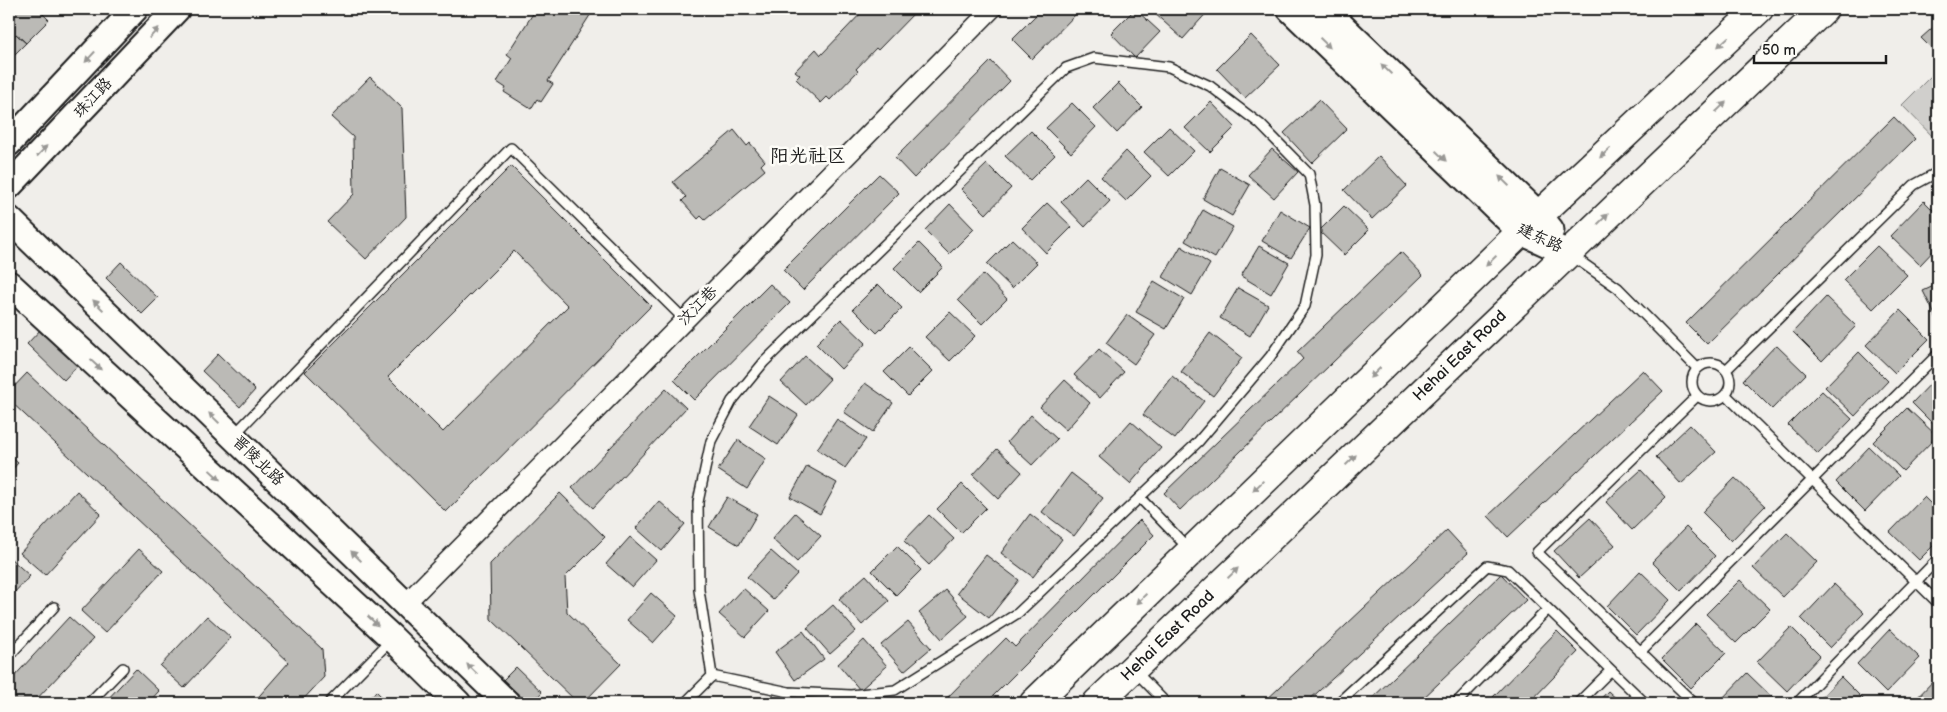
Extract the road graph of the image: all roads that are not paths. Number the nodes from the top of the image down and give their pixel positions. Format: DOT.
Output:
graph roads {
  1 [pos="135,9"];
  2 [pos="177,9"];
  3 [pos="992,9"];
  4 [pos="1290,9"];
  5 [pos="1324,9"];
  6 [pos="1759,9"];
  7 [pos="1824,9"];
  8 [pos="9,143"];
  9 [pos="1938,172"];
  10 [pos="9,186"];
  11 [pos="9,218"];
  12 [pos="1530,224"];
  13 [pos="1568,253"];
  14 [pos="9,284"];
  15 [pos="684,320"];
  16 [pos="1938,354"];
  17 [pos="1697,368"];
  18 [pos="1726,370"];
  19 [pos="1726,395"];
  20 [pos="1697,396"];
  21 [pos="233,436"];
  22 [pos="1812,480"];
  23 [pos="1140,498"];
  24 [pos="1191,551"];
  25 [pos="1938,559"];
  26 [pos="1916,582"];
  27 [pos="1938,603"];
  28 [pos="405,604"];
  29 [pos="54,607"];
  30 [pos="1548,609"];
  31 [pos="392,638"];
  32 [pos="1640,652"];
  33 [pos="9,656"];
  34 [pos="123,668"];
  35 [pos="1133,669"];
  36 [pos="1610,670"];
  37 [pos="712,676"];
  38 [pos="89,703"];
  39 [pos="329,703"];
  40 [pos="458,703"];
  41 [pos="507,703"];
  42 [pos="685,703"];
  43 [pos="1034,703"];
  44 [pos="1097,703"];
  45 [pos="1166,703"];
  46 [pos="1338,703"];
  47 [pos="1456,703"];
  48 [pos="1578,703"];
  49 [pos="1644,703"];
  50 [pos="1694,703"];
  51 [pos="1797,703"];
  1 -- 8 [label="main road, 珠江路, one-way"];
  10 -- 2 [label="main road, 珠江路, one-way"];
  3 -- 15 [label="street, 汶江巷"];
  4 -- 12 [label="main road, 建东路, one-way"];
  12 -- 5 [label="main road, 建东路, one-way"];
  6 -- 12 [label="main road, one-way"];
  13 -- 7 [label="main road, Hehai East Road, one-way"];
  9 -- 18 [label="lane"];
  21 -- 11 [label="main road, 晋陵北路, one-way"];
  12 -- 13 [label="main road, 建东路"];
  12 -- 24 [label="main road, one-way"];
  13 -- 17 [label="lane"];
  35 -- 13 [label="main road, Hehai East Road, one-way"];
  14 -- 31 [label="main road, one-way"];
  15 -- 21 [label="lane"];
  15 -- 28 [label="street, 汶江巷"];
  16 -- 22 [label="lane"];
  17 -- 18 [label="lane"];
  17 -- 20 [label="lane"];
  18 -- 19 [label="lane"];
  19 -- 20 [label="lane"];
  19 -- 22 [label="lane"];
  20 -- 32 [label="lane"];
  28 -- 21 [label="main road, 晋陵北路, one-way"];
  22 -- 26 [label="lane"];
  22 -- 32 [label="lane"];
  23 -- 24 [label="lane"];
  23 -- 37 [label="lane"];
  23 -- 37 [label="lane"];
  24 -- 43 [label="main road, one-way"];
  25 -- 26 [label="lane"];
  26 -- 27 [label="lane"];
  26 -- 51 [label="lane"];
  41 -- 28 [label="main road, 晋陵北路, one-way"];
  29 -- 33 [label="lane"];
  30 -- 36 [label="lane"];
  30 -- 46 [label="lane"];
  30 -- 47 [label="lane"];
  31 -- 39 [label="lane"];
  31 -- 40 [label="main road"];
  32 -- 50 [label="lane"];
  34 -- 38 [label="lane"];
  35 -- 44 [label="main road, Hehai East Road"];
  35 -- 45 [label="lane"];
  36 -- 48 [label="lane"];
  36 -- 49 [label="lane"];
  37 -- 42 [label="lane"];
}
